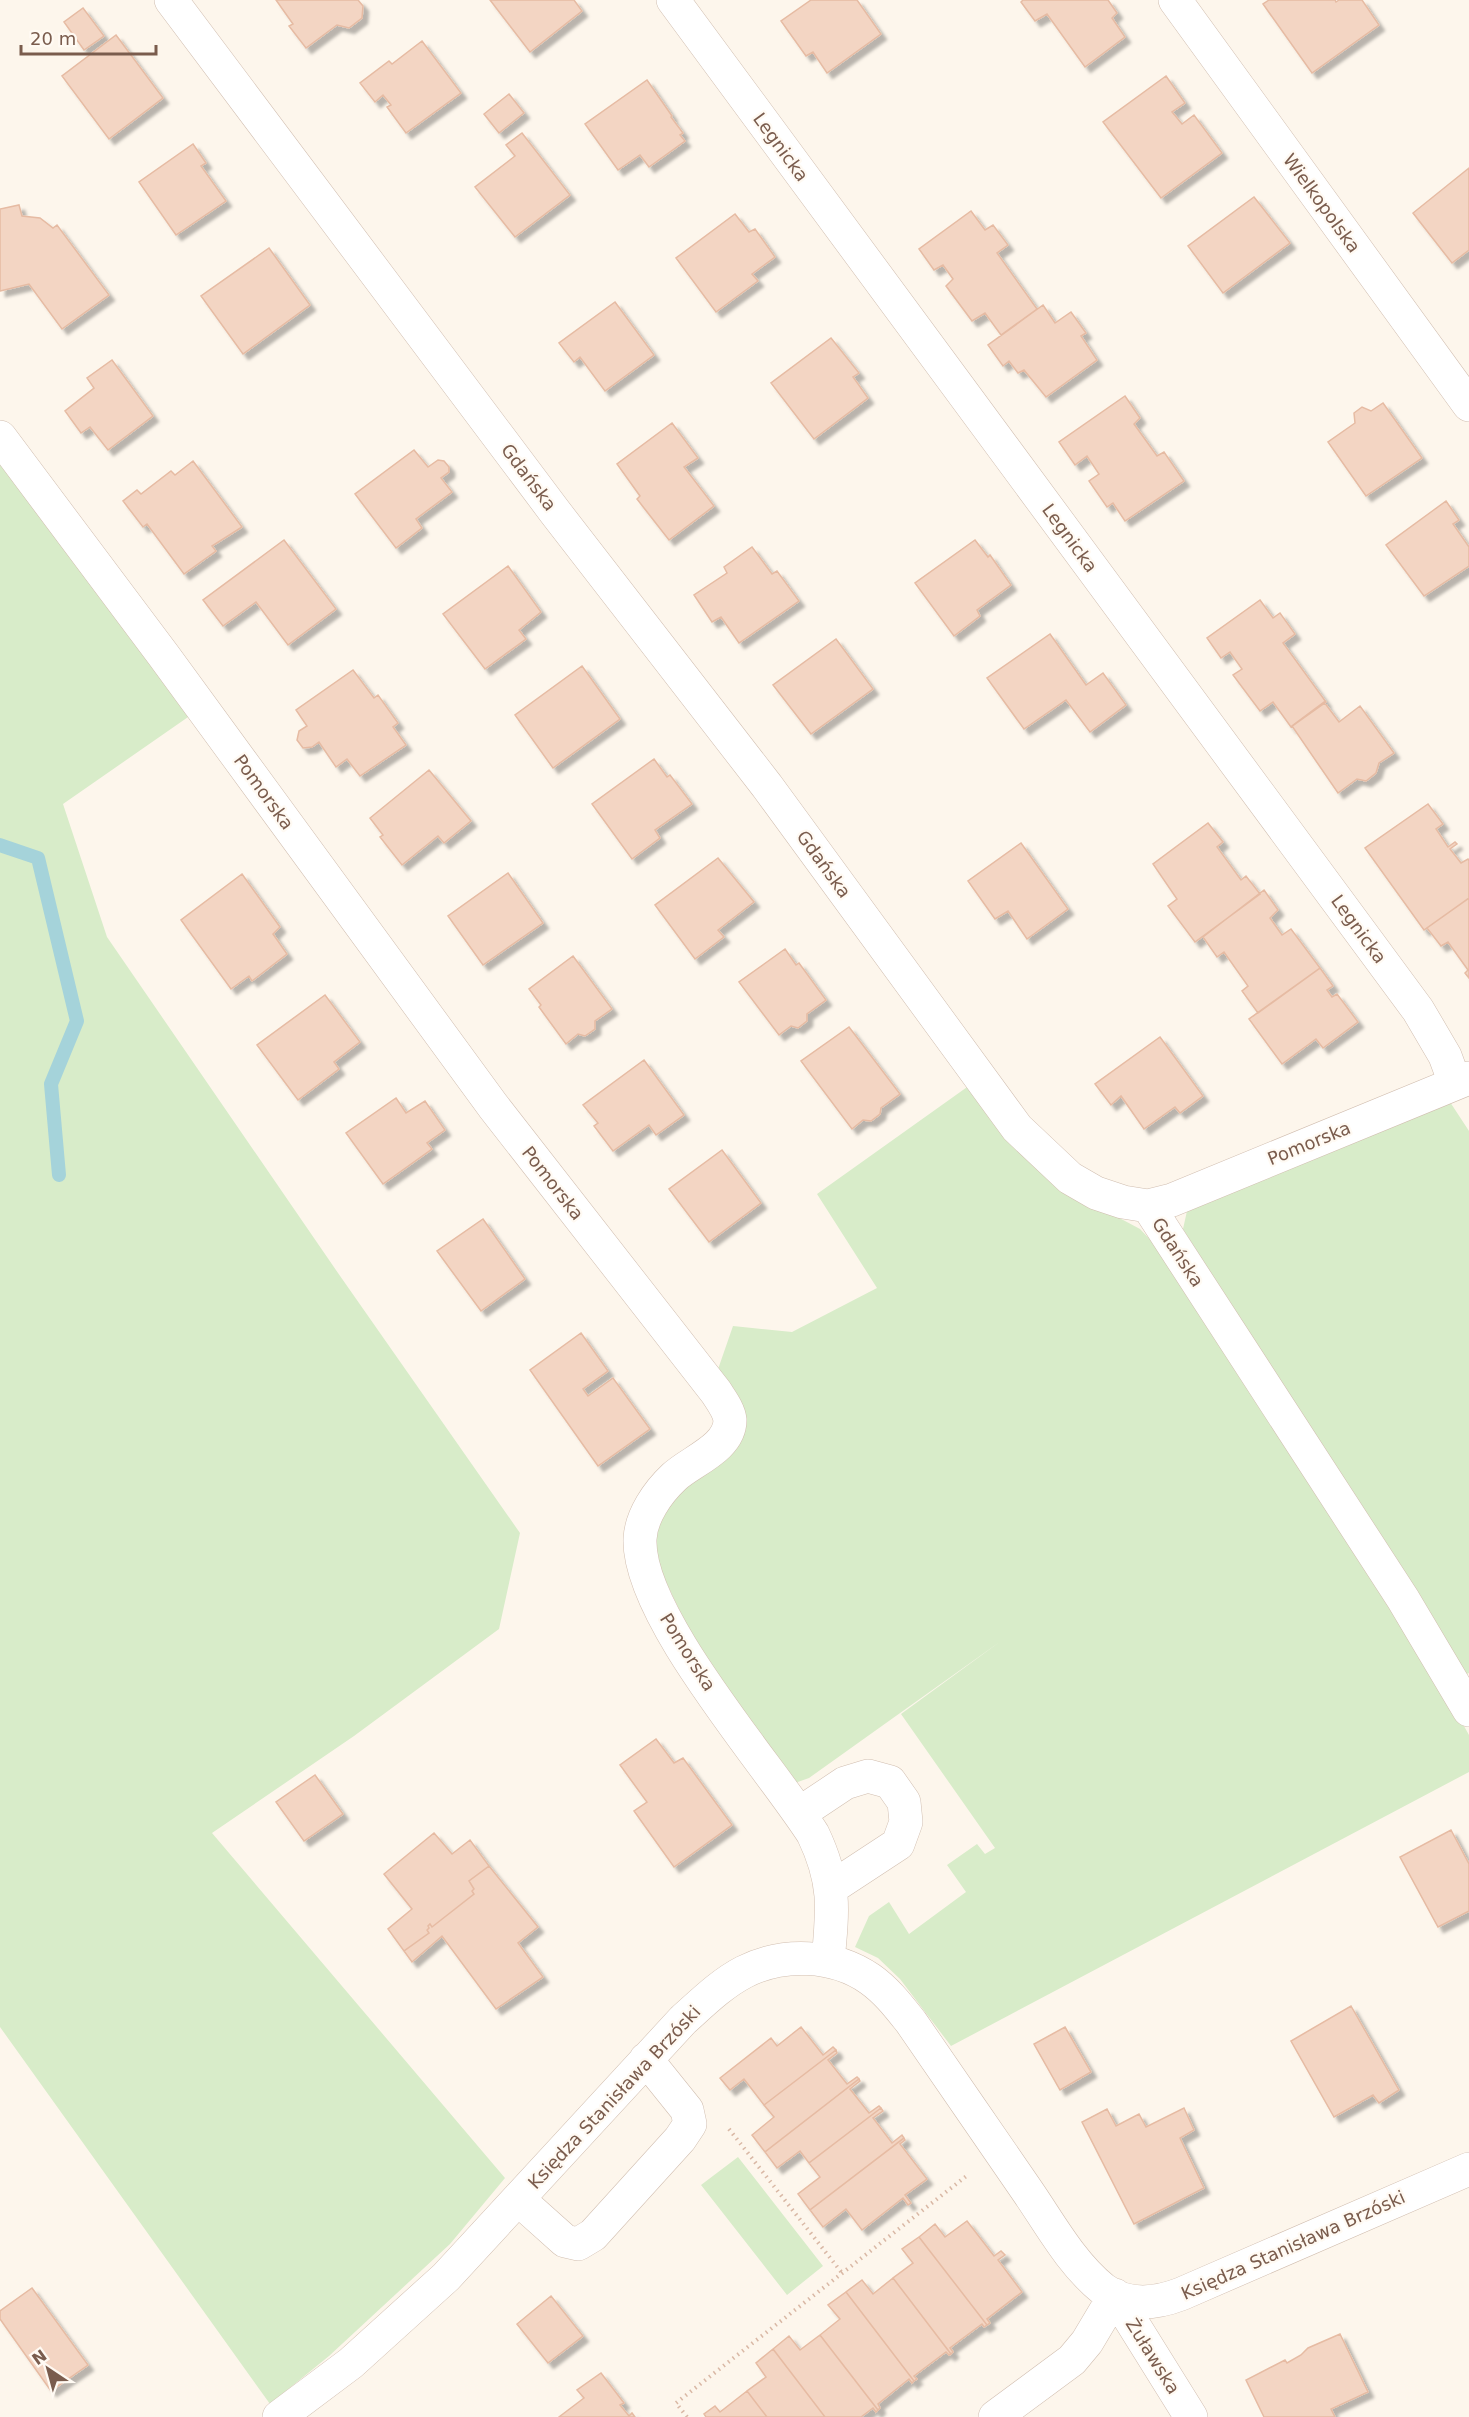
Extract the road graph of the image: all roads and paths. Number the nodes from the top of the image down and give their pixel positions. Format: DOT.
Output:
graph roads {
  1 [pos="171,0"];
  2 [pos="672,0"];
  3 [pos="1175,0"];
  4 [pos="1469,405"];
  5 [pos="0,437"];
  6 [pos="1462,1080"];
  7 [pos="1148,1206"];
  8 [pos="1469,1710"];
  9 [pos="800,1813"];
  10 [pos="831,1888"];
  11 [pos="828,1961"];
  12 [pos="646,2059"];
  13 [pos="725,2124"];
  14 [pos="977,2167"];
  15 [pos="1469,2169"];
  16 [pos="518,2199"];
  17 [pos="842,2273"];
  18 [pos="1115,2295"];
  19 [pos="279,2417"];
  20 [pos="687,2417"];
  21 [pos="995,2417"];
  22 [pos="1191,2417"];
  1 -- 7 [label="street, Gdańska"];
  2 -- 6 [label="street, Legnicka"];
  3 -- 4 [label="street, Wielkopolska"];
  5 -- 9 [label="street, Pomorska"];
  6 -- 7 [label="street, Pomorska"];
  7 -- 8 [label="street, Gdańska"];
  9 -- 10 [label="street, Pomorska"];
  9 -- 10 [label="street"];
  10 -- 11 [label="street, Pomorska"];
  11 -- 12 [label="street, Księdza Stanisława Brzóski"];
  11 -- 18 [label="street, Księdza Stanisława Brzóski"];
  12 -- 16 [label="street, Księdza Stanisława Brzóski"];
  12 -- 16 [label="street"];
  13 -- 17 [label="path"];
  14 -- 17 [label="path"];
  15 -- 18 [label="street, Księdza Stanisława Brzóski"];
  16 -- 19 [label="street, Księdza Stanisława Brzóski"];
  17 -- 20 [label="path"];
  18 -- 21 [label="street"];
  18 -- 22 [label="street, Żuławska"];
}
